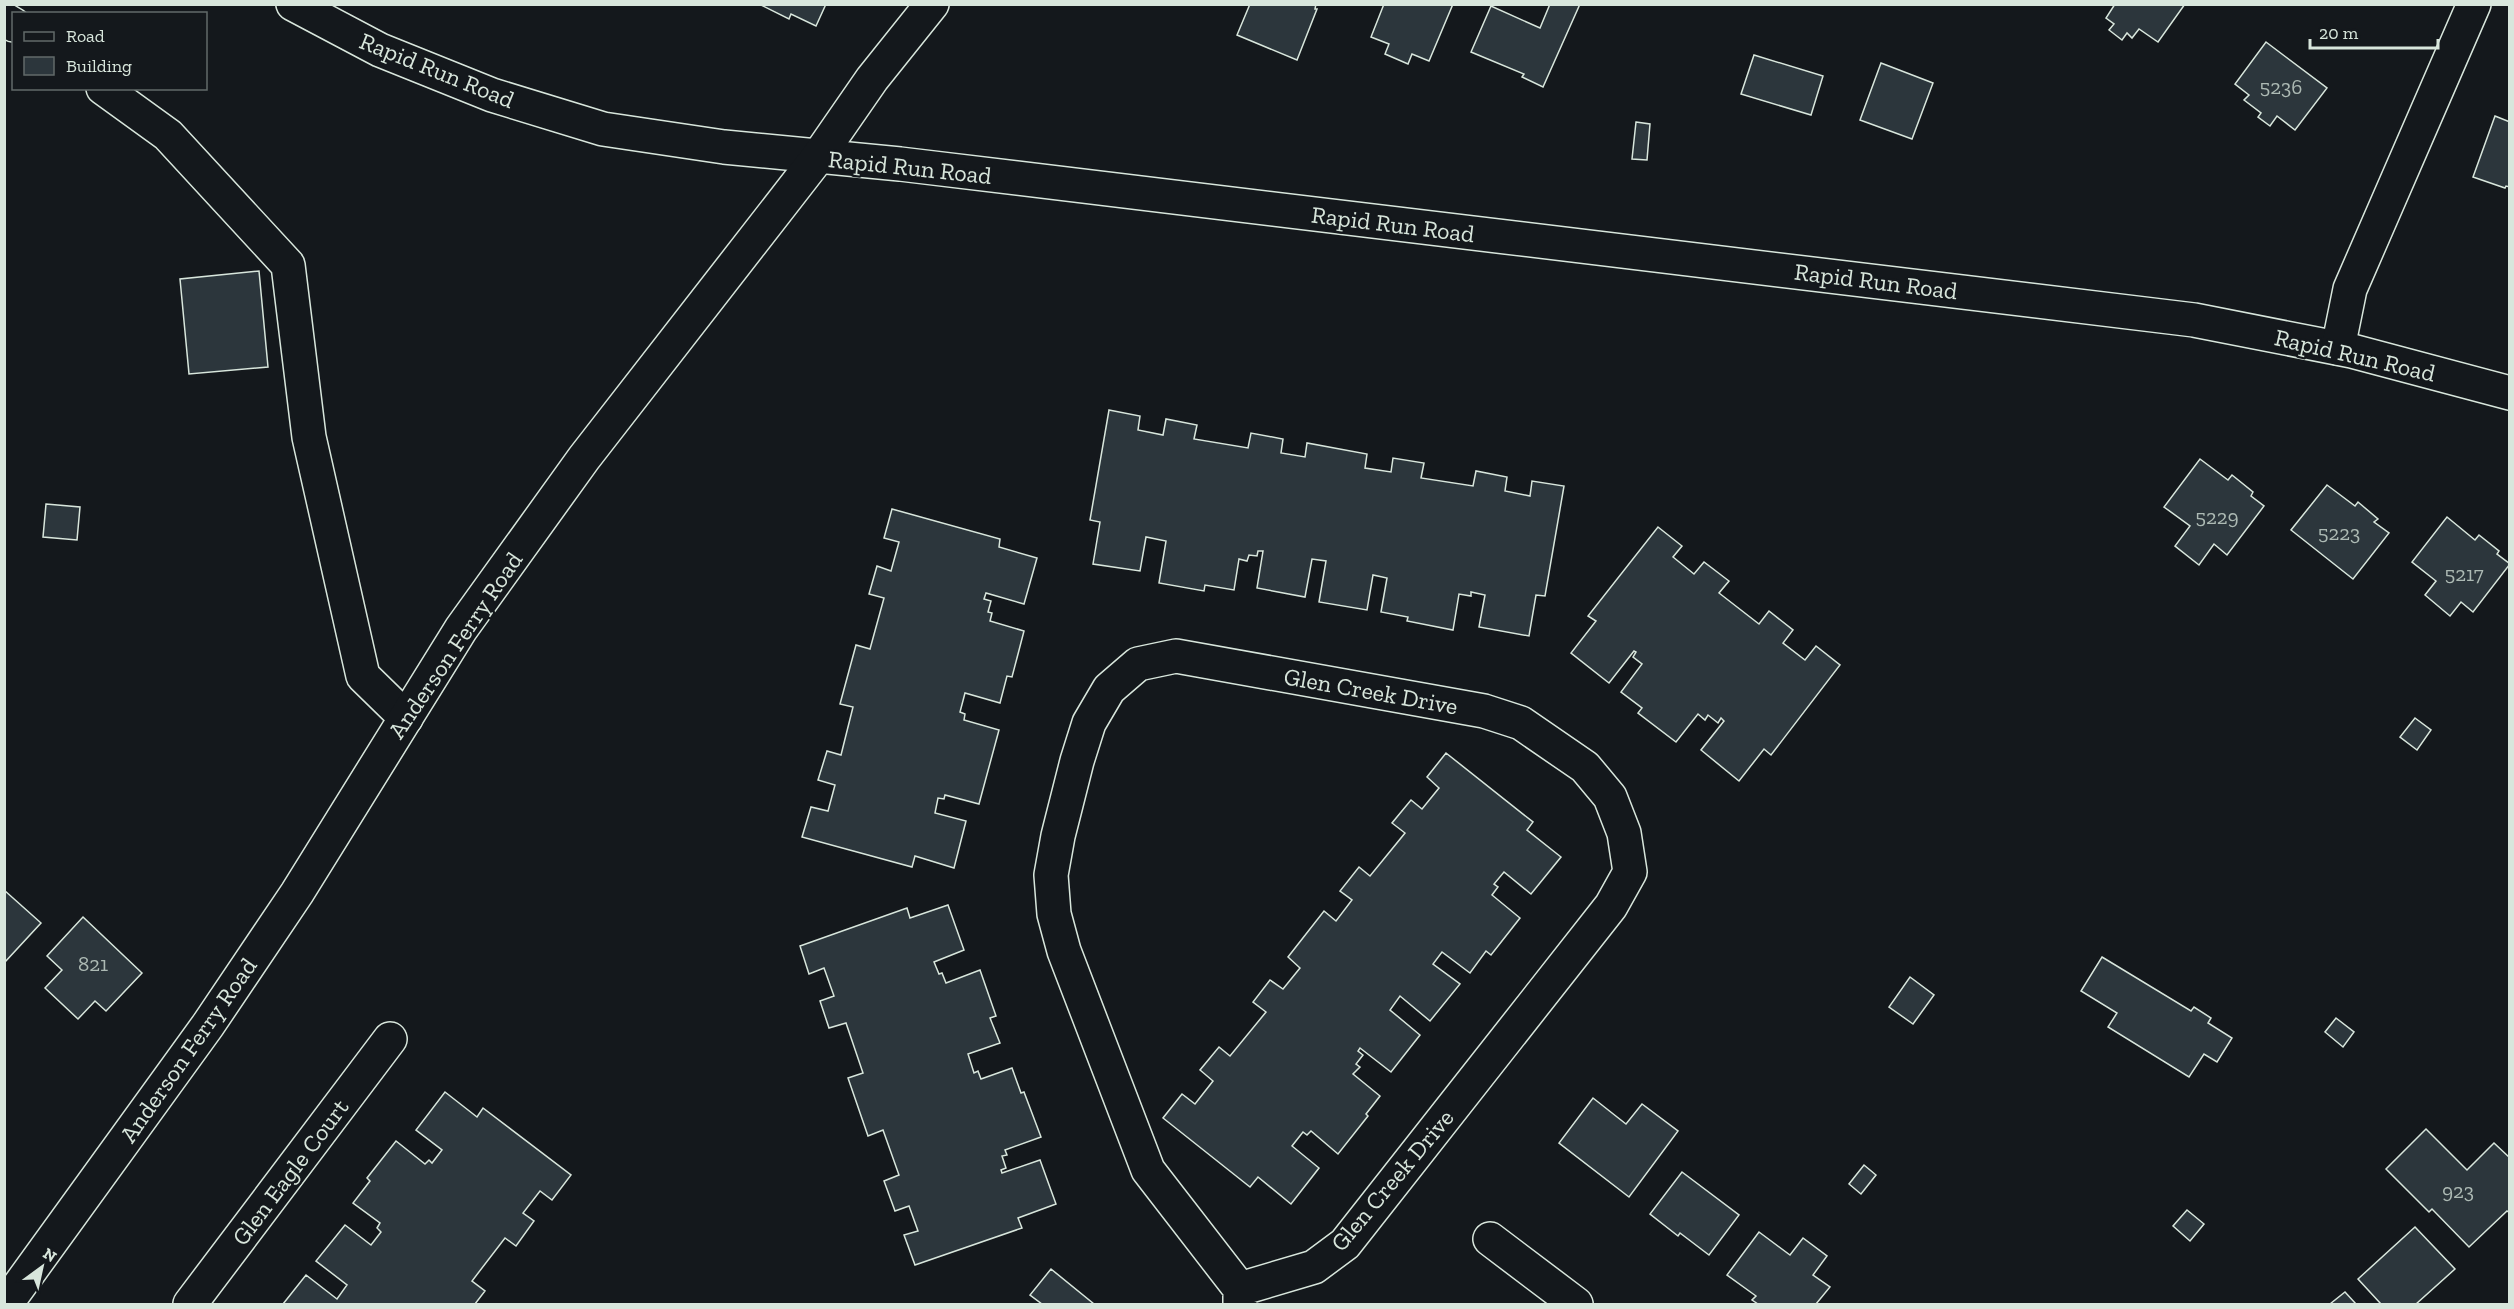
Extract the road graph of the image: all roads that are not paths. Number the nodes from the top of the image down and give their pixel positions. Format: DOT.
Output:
graph roads {
  1 [pos="293,4"];
  2 [pos="932,4"];
  3 [pos="2474,4"];
  4 [pos="106,90"];
  5 [pos="818,157"];
  6 [pos="2337,348"];
  7 [pos="2510,393"];
  8 [pos="406,718"];
  9 [pos="390,1039"];
  10 [pos="1490,1239"];
  11 [pos="1240,1297"];
  12 [pos="6,1305"];
  13 [pos="189,1305"];
  14 [pos="1576,1305"];
  1 -- 5 [label="street, Rapid Run Road"];
  2 -- 5 [label="street, Anderson Ferry Road"];
  3 -- 6 [label="street"];
  4 -- 8 [label="street"];
  5 -- 6 [label="street, Rapid Run Road"];
  5 -- 8 [label="street, Anderson Ferry Road"];
  6 -- 7 [label="street, Rapid Run Road"];
  8 -- 12 [label="street, Anderson Ferry Road"];
  9 -- 13 [label="street, Glen Eagle Court"];
  10 -- 14 [label="street"];
  11 -- 11 [label="street, Glen Creek Drive"];
}
